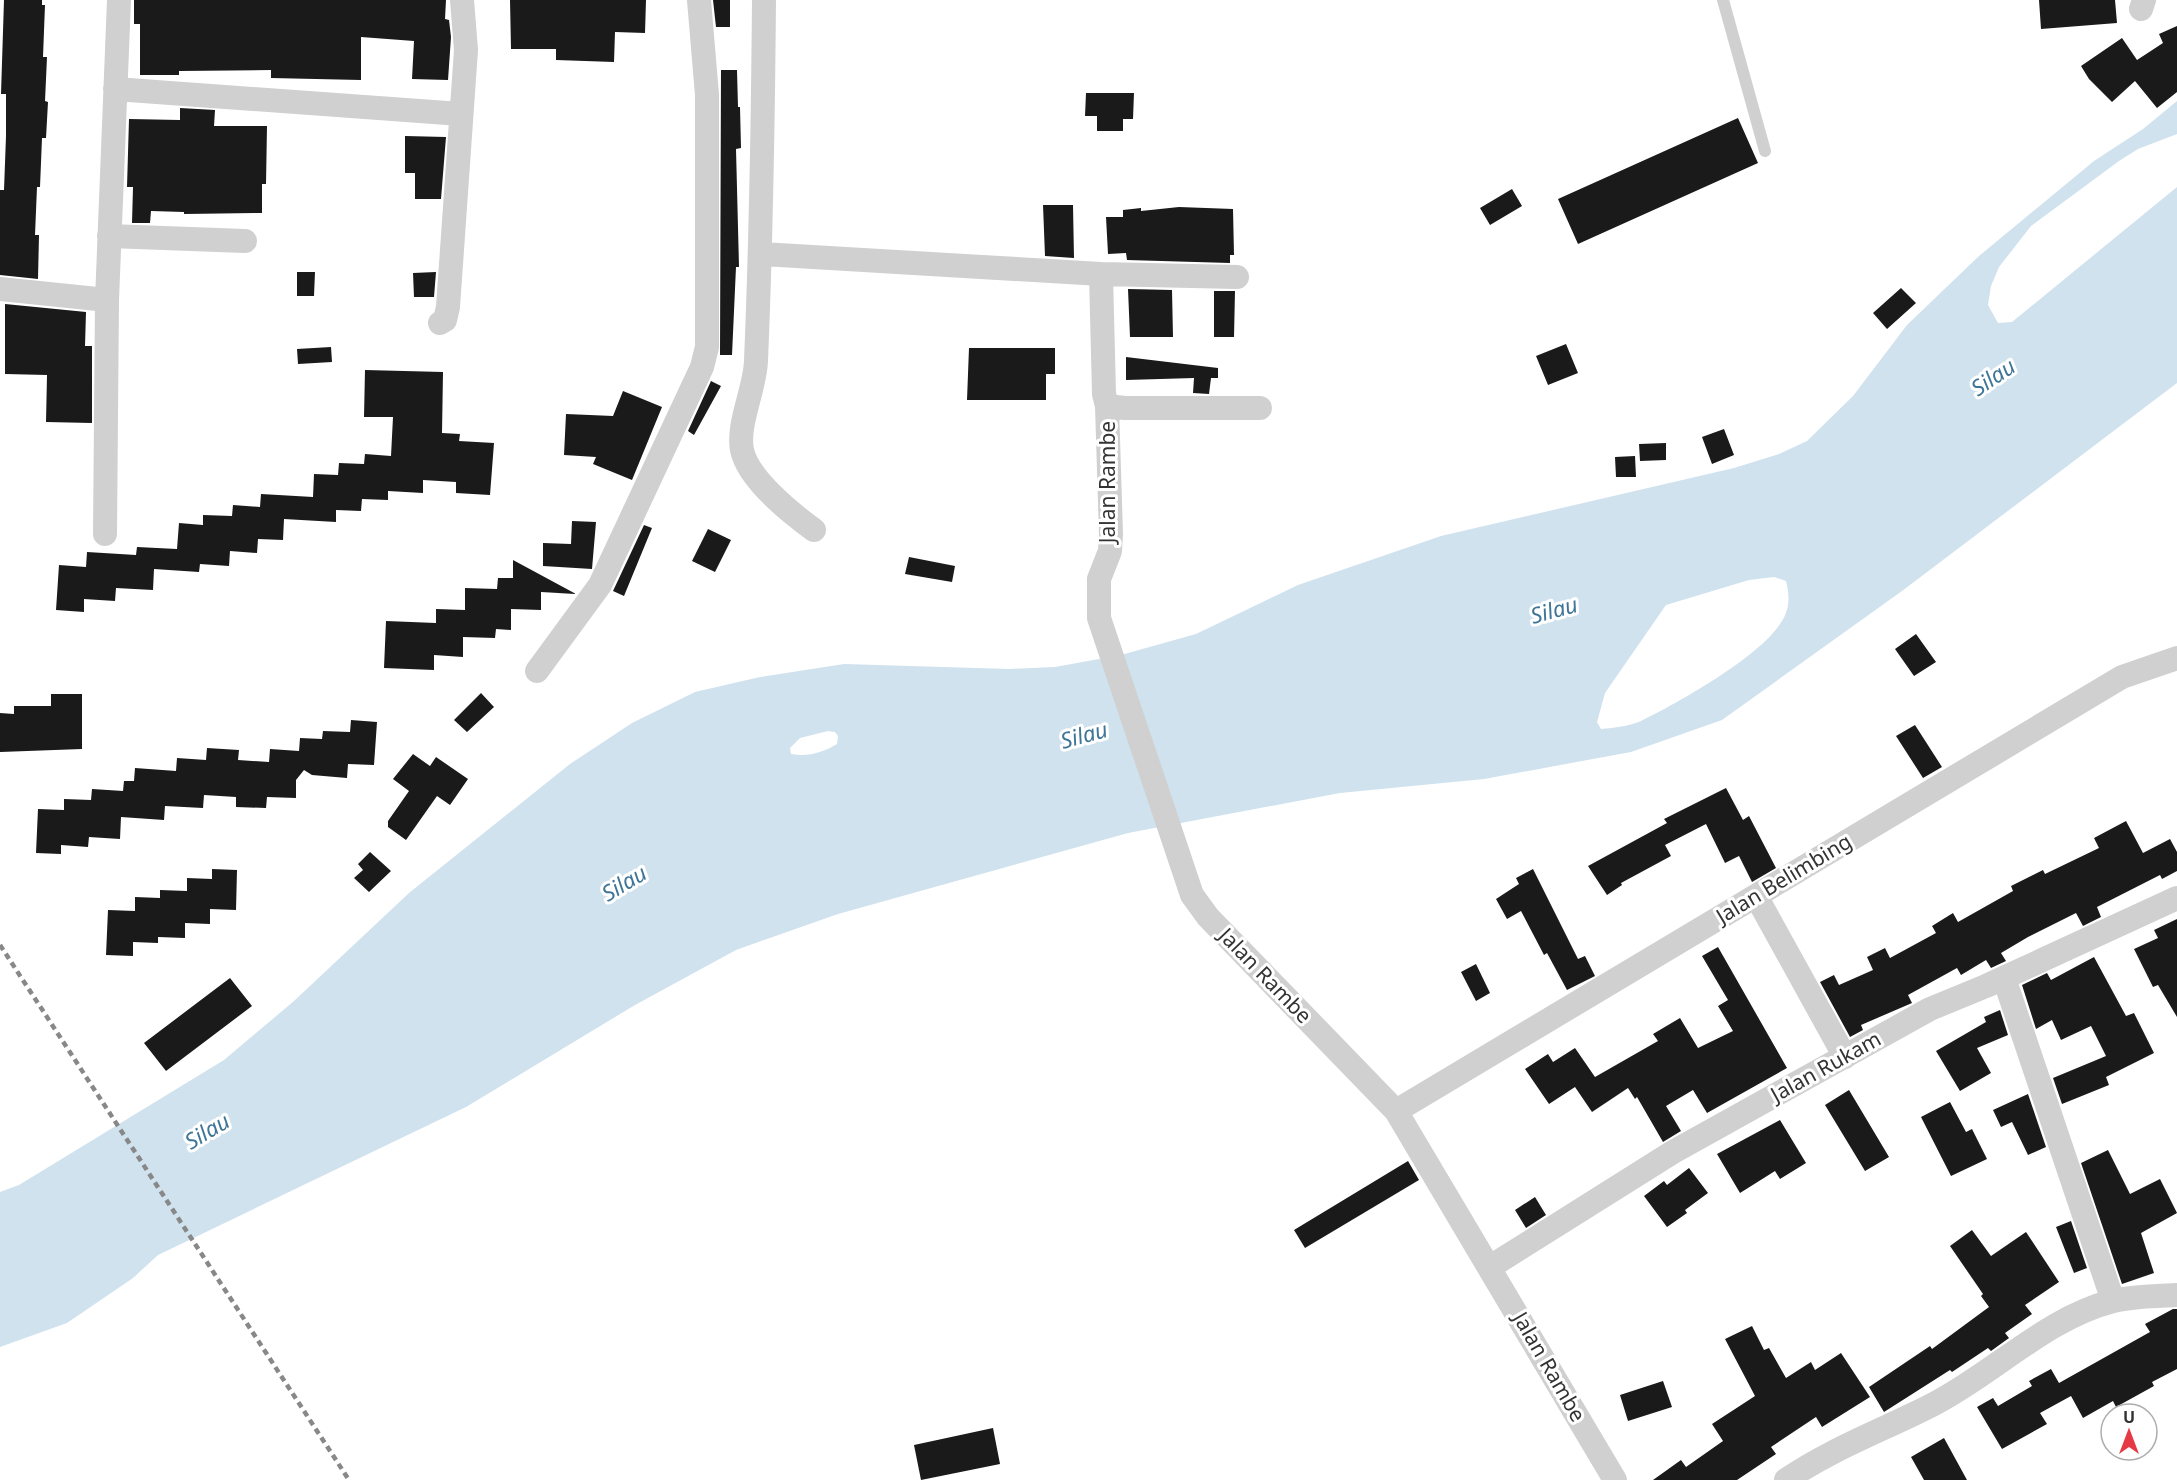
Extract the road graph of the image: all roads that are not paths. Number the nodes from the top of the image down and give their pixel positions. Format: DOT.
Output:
graph roads {
  1 [pos="119,0"];
  2 [pos="462,0"];
  3 [pos="699,0"];
  4 [pos="765,0"];
  5 [pos="1723,0"];
  6 [pos="115,89"];
  7 [pos="461,114"];
  8 [pos="1765,151"];
  9 [pos="110,236"];
  10 [pos="245,241"];
  11 [pos="761,254"];
  12 [pos="1101,274"];
  13 [pos="1237,277"];
  14 [pos="0,289"];
  15 [pos="107,300"];
  16 [pos="440,323"];
  17 [pos="1107,406"];
  18 [pos="1260,408"];
  19 [pos="814,530"];
  20 [pos="105,534"];
  21 [pos="2177,658"];
  22 [pos="537,671"];
  23 [pos="1756,896"];
  24 [pos="2177,898"];
  25 [pos="2004,978"];
  26 [pos="1845,1057"];
  27 [pos="1396,1111"];
  28 [pos="1490,1267"];
  29 [pos="2177,1295"];
  30 [pos="2113,1301"];
  31 [pos="1615,1480"];
  32 [pos="1786,1480"];
  1 -- 6 [label="street"];
  2 -- 7 [label="street"];
  3 -- 22 [label="street"];
  4 -- 11 [label="street"];
  5 -- 8 [label="lane"];
  6 -- 7 [label="street"];
  6 -- 9 [label="street"];
  7 -- 16 [label="street"];
  9 -- 10 [label="street"];
  9 -- 15 [label="street"];
  11 -- 12 [label="street"];
  11 -- 19 [label="street"];
  12 -- 13 [label="street"];
  12 -- 17 [label="street, Jalan Rambe"];
  14 -- 15 [label="street"];
  15 -- 20 [label="street"];
  17 -- 18 [label="street"];
  17 -- 27 [label="street, Jalan Rambe"];
  21 -- 23 [label="street, Jalan Belimbing"];
  23 -- 26 [label="street"];
  23 -- 27 [label="street, Jalan Belimbing"];
  24 -- 25 [label="street, Jalan Rukam"];
  25 -- 26 [label="street, Jalan Rukam"];
  25 -- 30 [label="street"];
  26 -- 28 [label="street, Jalan Rukam"];
  27 -- 28 [label="street, Jalan Rambe"];
  28 -- 31 [label="street, Jalan Rambe"];
  29 -- 30 [label="street"];
  30 -- 32 [label="street"];
}
